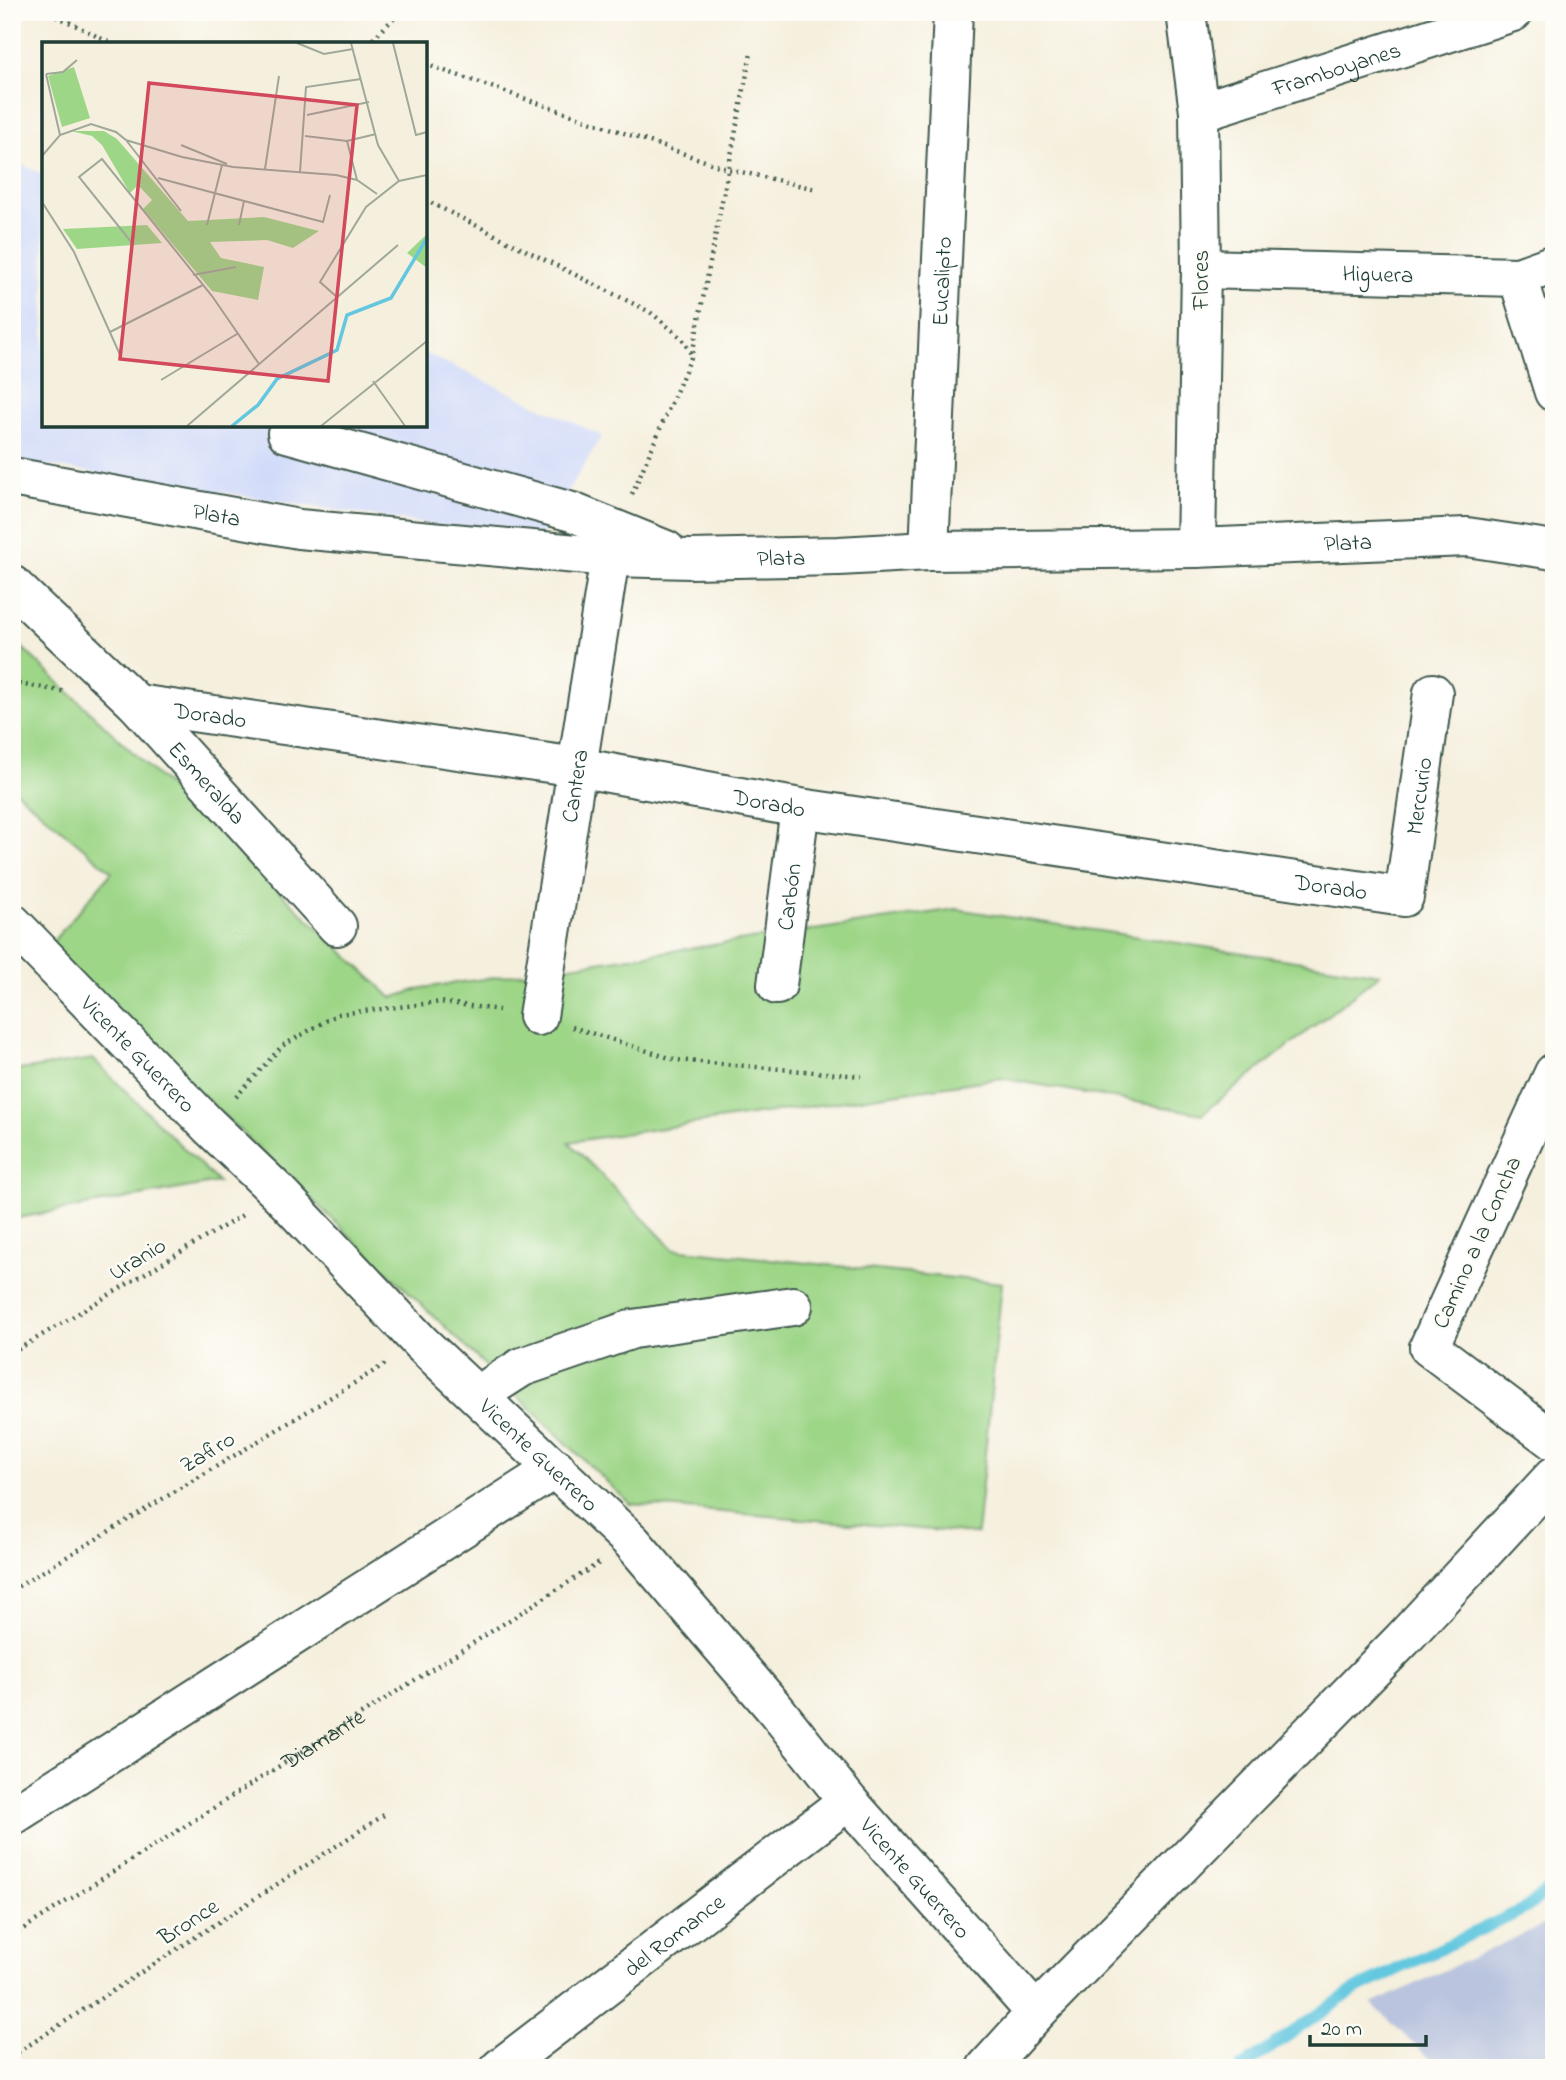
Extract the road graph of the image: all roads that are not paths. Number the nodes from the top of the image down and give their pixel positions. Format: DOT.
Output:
graph roads {
  1 [pos="953,12"];
  2 [pos="1186,12"];
  3 [pos="1513,12"];
  4 [pos="1199,112"];
  5 [pos="1554,264"];
  6 [pos="1201,269"];
  7 [pos="1518,277"];
  8 [pos="1554,392"];
  9 [pos="287,433"];
  10 [pos="12,477"];
  11 [pos="613,543"];
  12 [pos="1196,548"];
  13 [pos="1554,550"];
  14 [pos="929,551"];
  15 [pos="12,585"];
  16 [pos="1433,693"];
  17 [pos="137,704"];
  18 [pos="577,767"];
  19 [pos="800,808"];
  20 [pos="1404,897"];
  21 [pos="12,923"];
  22 [pos="337,926"];
  23 [pos="777,985"];
  24 [pos="538,1016"];
  25 [pos="1554,1073"];
  26 [pos="793,1306"];
  27 [pos="478,1395"];
  28 [pos="1554,1441"];
  29 [pos="556,1468"];
  30 [pos="1554,1476"];
  31 [pos="848,1801"];
  32 [pos="12,1816"];
  33 [pos="1036,2013"];
  34 [pos="500,2068"];
  35 [pos="986,2068"];
  1 -- 14 [label="street, Eucalipto"];
  2 -- 4 [label="street, Flores"];
  3 -- 4 [label="street, Framboyanes"];
  4 -- 6 [label="street, Flores"];
  5 -- 7 [label="street, Higuera"];
  6 -- 7 [label="street, Higuera"];
  6 -- 12 [label="street, Flores"];
  7 -- 8 [label="street"];
  9 -- 11 [label="street"];
  10 -- 11 [label="street, Plata"];
  11 -- 14 [label="street, Plata"];
  11 -- 18 [label="street, Cantera"];
  12 -- 13 [label="street, Plata"];
  12 -- 14 [label="street, Plata"];
  15 -- 17 [label="street, Esmeralda"];
  16 -- 20 [label="street, Mercurio"];
  17 -- 18 [label="street, Dorado"];
  17 -- 22 [label="street, Esmeralda"];
  18 -- 19 [label="street, Dorado"];
  18 -- 24 [label="street, Cantera"];
  19 -- 20 [label="street, Dorado"];
  19 -- 23 [label="street, Carbón"];
  21 -- 27 [label="street, Vicente Guerrero"];
  25 -- 28 [label="street, Camino a la Concha"];
  26 -- 27 [label="street"];
  27 -- 29 [label="street, Vicente Guerrero"];
  29 -- 31 [label="street, Vicente Guerrero"];
  29 -- 32 [label="street"];
  30 -- 33 [label="street"];
  31 -- 33 [label="street, Vicente Guerrero"];
  31 -- 34 [label="street, del Romance"];
  33 -- 35 [label="street"];
}
